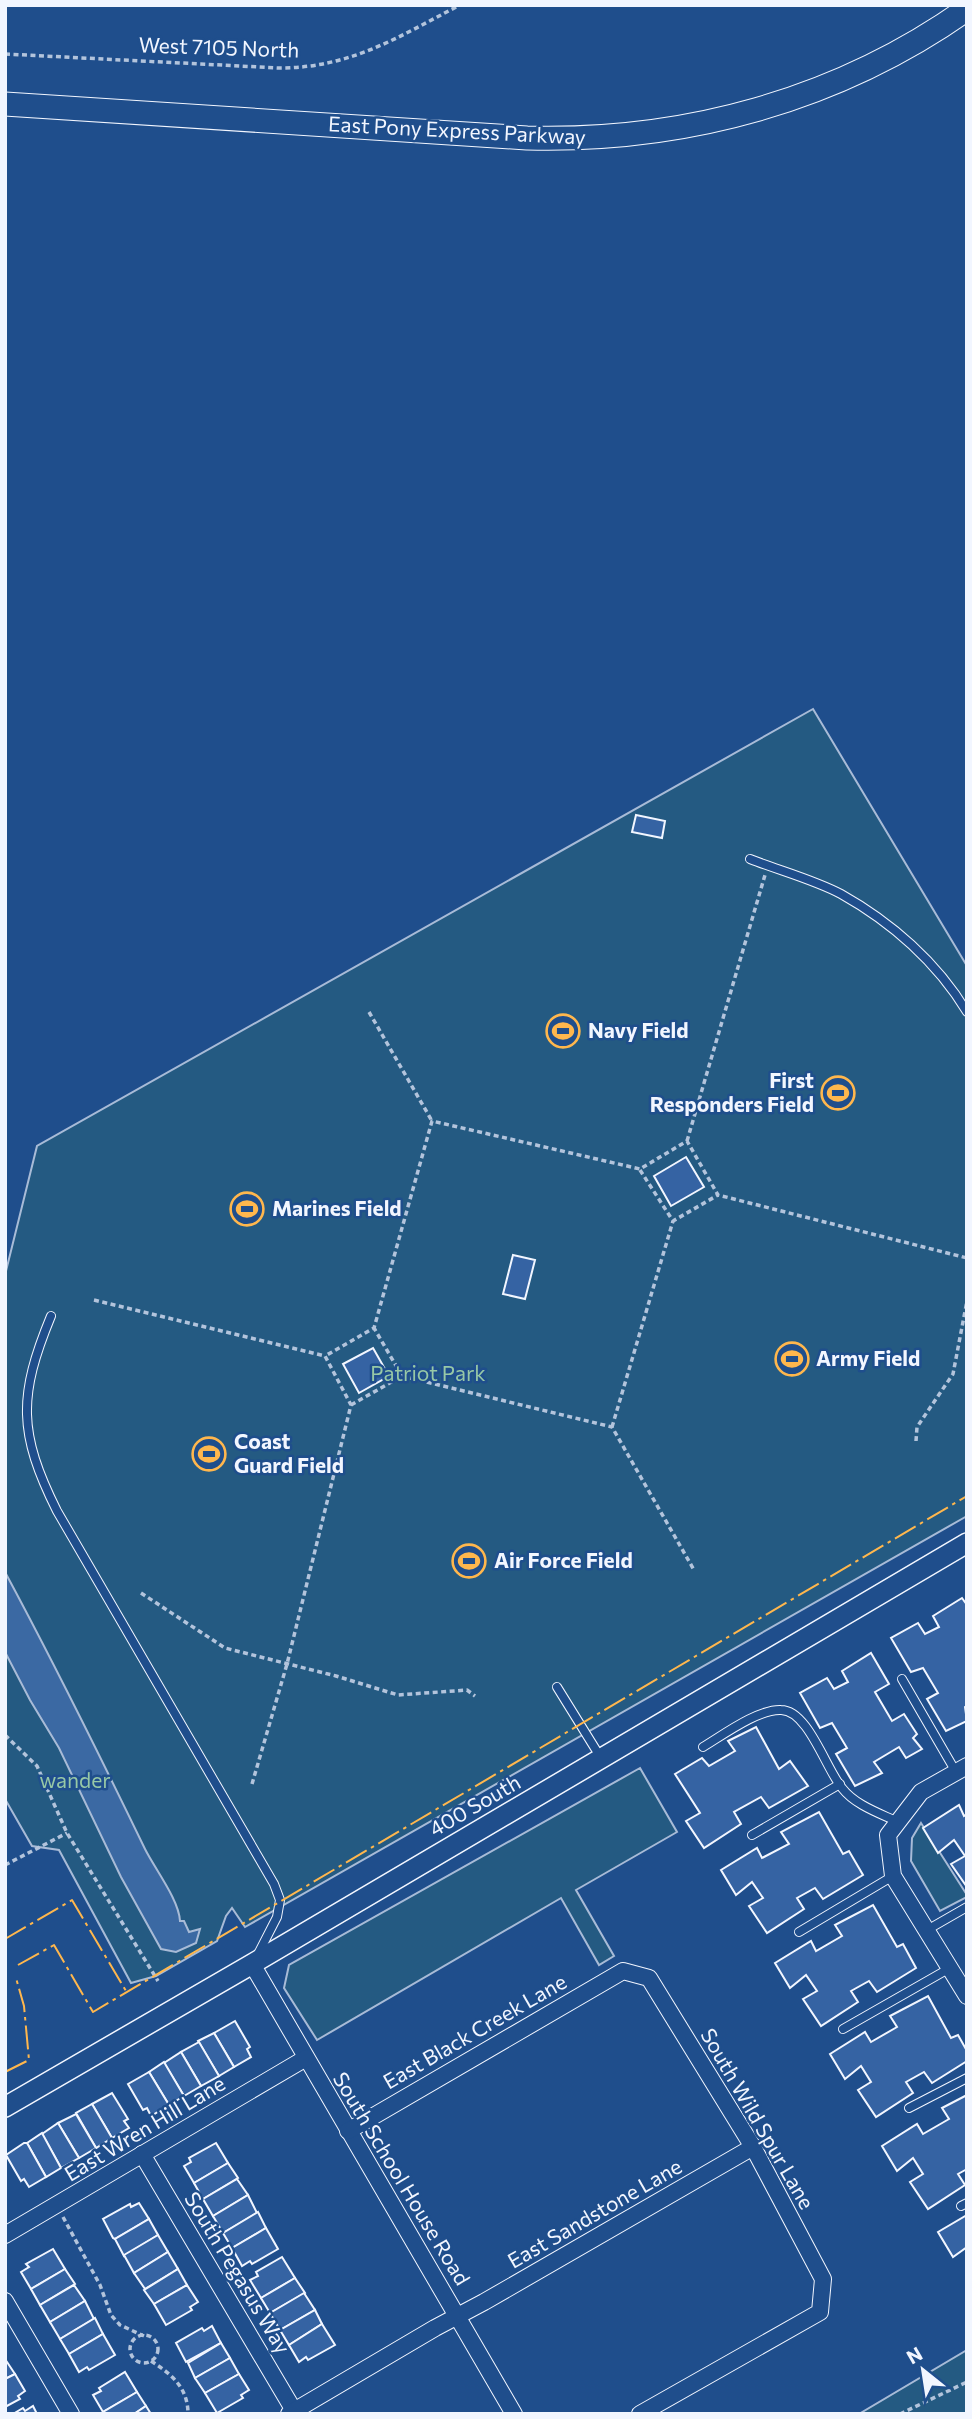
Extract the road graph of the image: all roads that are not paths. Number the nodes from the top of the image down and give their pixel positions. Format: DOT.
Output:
graph roads {
  1 [pos="967,9"];
  2 [pos="5,104"];
  3 [pos="750,859"];
  4 [pos="967,1012"];
  5 [pos="51,1316"];
  6 [pos="964,1550"];
  7 [pos="902,1679"];
  8 [pos="557,1687"];
  9 [pos="703,1746"];
  10 [pos="601,1758"];
  11 [pos="961,1769"];
  12 [pos="840,1784"];
  13 [pos="893,1829"];
  14 [pos="752,1835"];
  15 [pos="893,1876"];
  16 [pos="967,1907"];
  17 [pos="927,1930"];
  18 [pos="799,1932"];
  19 [pos="252,1965"];
  20 [pos="950,1968"];
  21 [pos="623,1971"];
  22 [pos="967,1996"];
  23 [pos="843,2029"];
  24 [pos="306,2058"];
  25 [pos="967,2078"];
  26 [pos="5,2107"];
  27 [pos="909,2108"];
  28 [pos="348,2131"];
  29 [pos="753,2147"];
  30 [pos="142,2154"];
  31 [pos="5,2235"];
  32 [pos="5,2301"];
  33 [pos="458,2316"];
  34 [pos="293,2413"];
  35 [pos="71,2414"];
  36 [pos="514,2414"];
  37 [pos="640,2414"];
  1 -- 2 [label="main road, East Pony Express Parkway"];
  3 -- 4 [label="lane"];
  5 -- 19 [label="lane"];
  6 -- 10 [label="street, 400 South"];
  7 -- 11 [label="lane"];
  8 -- 10 [label="lane"];
  9 -- 12 [label="lane"];
  10 -- 19 [label="street, 400 South"];
  11 -- 13 [label="street"];
  12 -- 13 [label="lane"];
  12 -- 14 [label="lane"];
  13 -- 15 [label="street"];
  15 -- 17 [label="street"];
  15 -- 18 [label="lane"];
  16 -- 17 [label="lane"];
  17 -- 20 [label="street"];
  19 -- 24 [label="street, South School House Road"];
  19 -- 26 [label="street, 400 South"];
  20 -- 22 [label="street"];
  20 -- 23 [label="lane"];
  21 -- 28 [label="street, East Black Creek Lane"];
  21 -- 29 [label="street, South Wild Spur Lane"];
  24 -- 28 [label="street, South School House Road"];
  24 -- 30 [label="street, East Wren Hill Lane"];
  25 -- 27 [label="lane"];
  28 -- 33 [label="street, South School House Road"];
  29 -- 33 [label="street, East Sandstone Lane"];
  29 -- 37 [label="street, South Wild Spur Lane"];
  30 -- 31 [label="street, East Wren Hill Lane"];
  30 -- 34 [label="street, South Pegasus Way"];
  32 -- 35 [label="street"];
  33 -- 34 [label="street, East Sandstone Lane"];
  33 -- 36 [label="street, South School House Road"];
}
